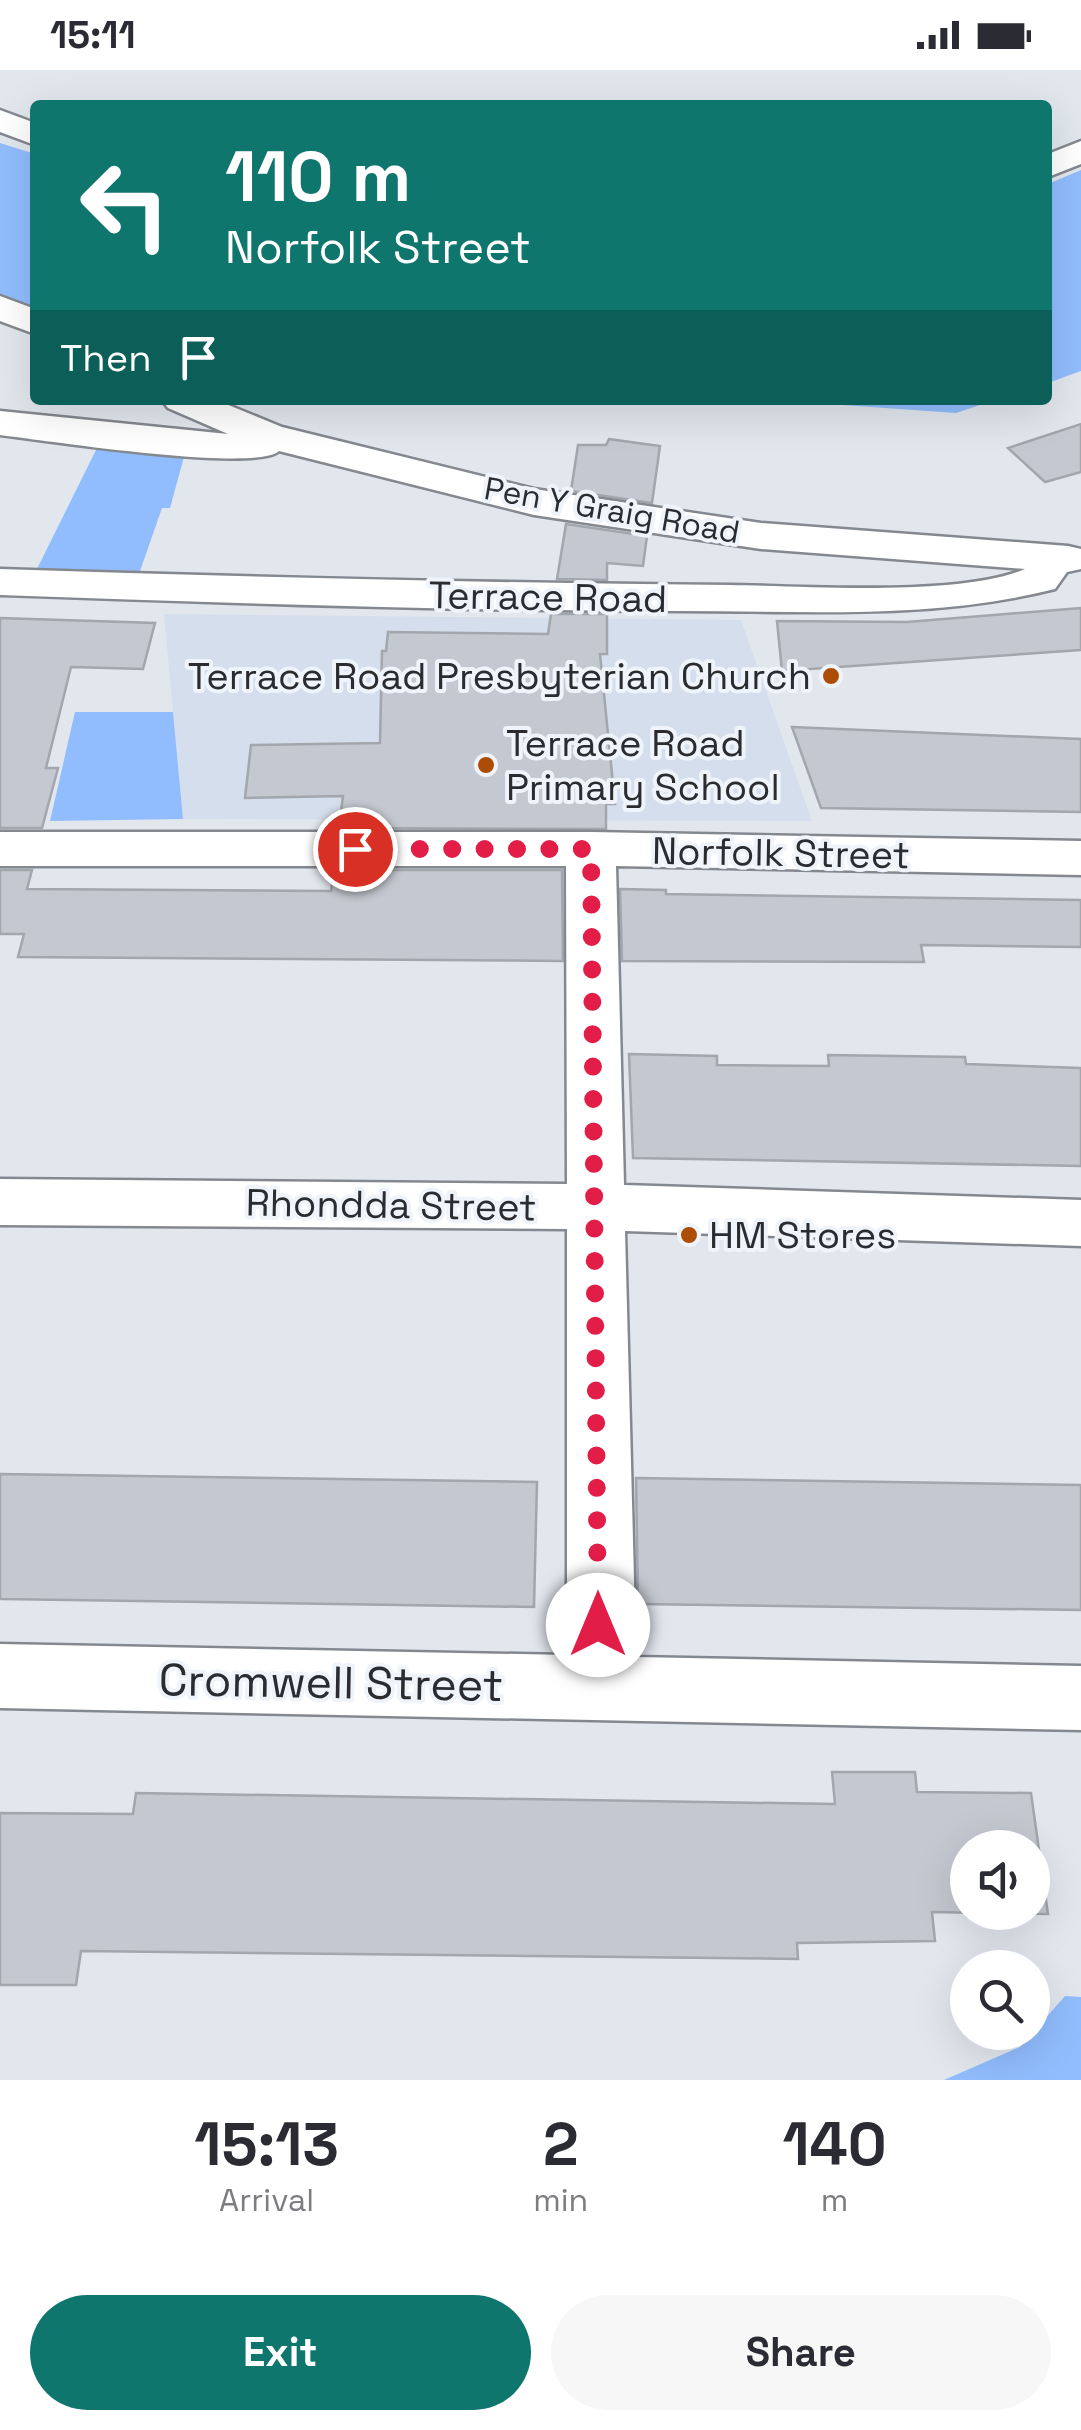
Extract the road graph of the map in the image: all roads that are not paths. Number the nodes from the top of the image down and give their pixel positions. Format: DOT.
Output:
graph roads {
  1 [pos="0,120"];
  2 [pos="30,134"];
  3 [pos="1081,151"];
  4 [pos="1052,166"];
  5 [pos="0,307"];
  6 [pos="30,321"];
  7 [pos="193,405"];
  8 [pos="0,422"];
  9 [pos="313,448"];
  10 [pos="1072,553"];
  11 [pos="0,582"];
  12 [pos="0,849"];
  13 [pos="591,849"];
  14 [pos="1081,858"];
  15 [pos="0,1202"];
  16 [pos="595,1207"];
  17 [pos="1081,1223"];
  18 [pos="0,1676"];
  19 [pos="602,1687"];
  20 [pos="1081,1698"];
  1 -- 2 [label="street"];
  3 -- 4 [label="street"];
  5 -- 6 [label="street"];
  7 -- 9 [label="street, Pen Y Graig Road"];
  8 -- 9 [label="street"];
  9 -- 10 [label="street, Pen Y Graig Road"];
  10 -- 11 [label="street, Terrace Road"];
  12 -- 13 [label="street, Norfolk Street"];
  13 -- 14 [label="street, Norfolk Street"];
  13 -- 16 [label="street"];
  15 -- 16 [label="street, Rhondda Street"];
  16 -- 17 [label="street, Rhondda Street"];
  16 -- 19 [label="street"];
  18 -- 19 [label="street, Cromwell Street"];
  19 -- 20 [label="street, Cromwell Street"];
}
